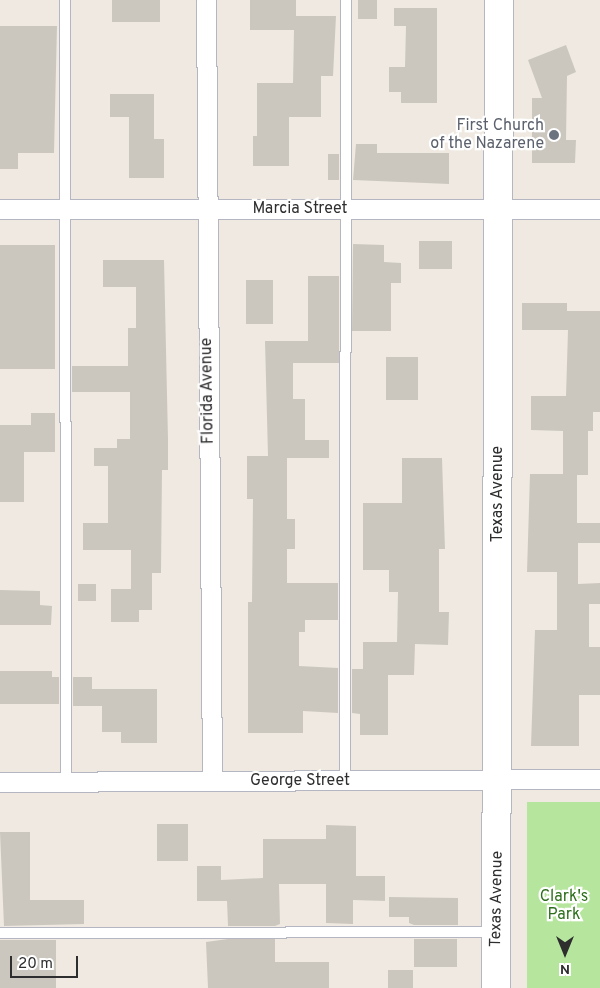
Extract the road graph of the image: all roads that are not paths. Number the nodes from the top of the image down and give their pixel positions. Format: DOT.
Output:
graph roads {
  1 [pos="65,0"];
  2 [pos="206,0"];
  3 [pos="346,0"];
  4 [pos="499,0"];
  5 [pos="0,209"];
  6 [pos="65,209"];
  7 [pos="206,209"];
  8 [pos="346,209"];
  9 [pos="496,209"];
  10 [pos="600,210"];
  11 [pos="600,779"];
  12 [pos="499,780"];
  13 [pos="212,781"];
  14 [pos="345,781"];
  15 [pos="0,782"];
  16 [pos="66,782"];
  17 [pos="497,932"];
  18 [pos="0,933"];
  19 [pos="496,988"];
  1 -- 6 [label="lane"];
  2 -- 7 [label="street, Florida Avenue"];
  3 -- 8 [label="lane"];
  4 -- 9 [label="street, Texas Avenue"];
  5 -- 6 [label="street, Marcia Street"];
  6 -- 7 [label="street, Marcia Street"];
  6 -- 16 [label="lane"];
  7 -- 8 [label="street, Marcia Street"];
  7 -- 13 [label="street, Florida Avenue"];
  8 -- 9 [label="street, Marcia Street"];
  8 -- 14 [label="lane"];
  9 -- 10 [label="street, Marcia Street"];
  9 -- 12 [label="street, Texas Avenue"];
  11 -- 12 [label="street, George Street"];
  12 -- 14 [label="street, George Street"];
  12 -- 17 [label="street, Texas Avenue"];
  13 -- 14 [label="street, George Street"];
  13 -- 16 [label="street, George Street"];
  15 -- 16 [label="street, George Street"];
  17 -- 18 [label="lane"];
  17 -- 19 [label="street, Texas Avenue"];
}
